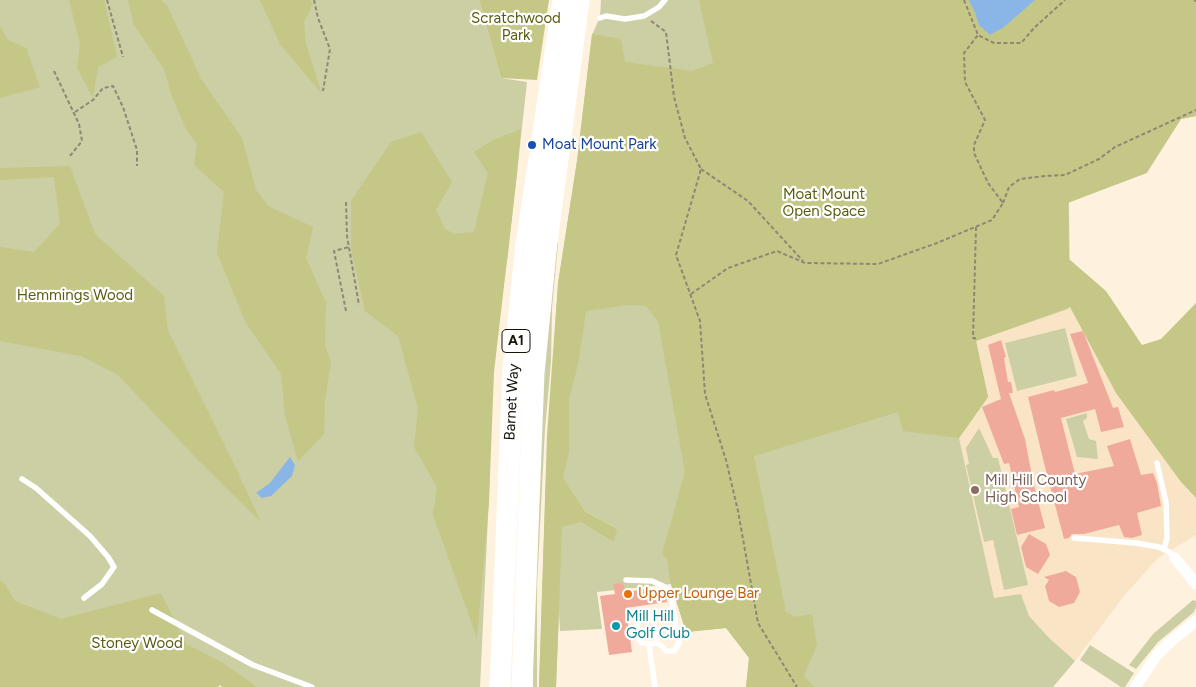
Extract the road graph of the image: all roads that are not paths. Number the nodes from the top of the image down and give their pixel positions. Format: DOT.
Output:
graph roads {
  1 [pos="563,0"];
  2 [pos="579,0"];
  3 [pos="665,0"];
  4 [pos="600,18"];
  5 [pos="1157,463"];
  6 [pos="22,479"];
  7 [pos="1074,538"];
  8 [pos="1164,549"];
  9 [pos="1175,558"];
  10 [pos="626,580"];
  11 [pos="1196,584"];
  12 [pos="84,598"];
  13 [pos="152,610"];
  14 [pos="1196,621"];
  15 [pos="657,643"];
  16 [pos="649,644"];
  17 [pos="312,687"];
  18 [pos="500,687"];
  19 [pos="522,687"];
  20 [pos="654,687"];
  21 [pos="1135,687"];
  1 -- 18 [label="highway, Barnet Way / A1"];
  2 -- 19 [label="highway, Barnet Way / A1"];
  3 -- 4 [label="lane"];
  5 -- 8 [label="lane"];
  6 -- 12 [label="lane"];
  7 -- 8 [label="lane"];
  8 -- 9 [label="lane"];
  9 -- 11 [label="street"];
  10 -- 15 [label="lane"];
  13 -- 17 [label="lane"];
  14 -- 21 [label="street"];
  15 -- 16 [label="lane"];
  15 -- 16 [label="lane"];
  16 -- 20 [label="lane"];
}
